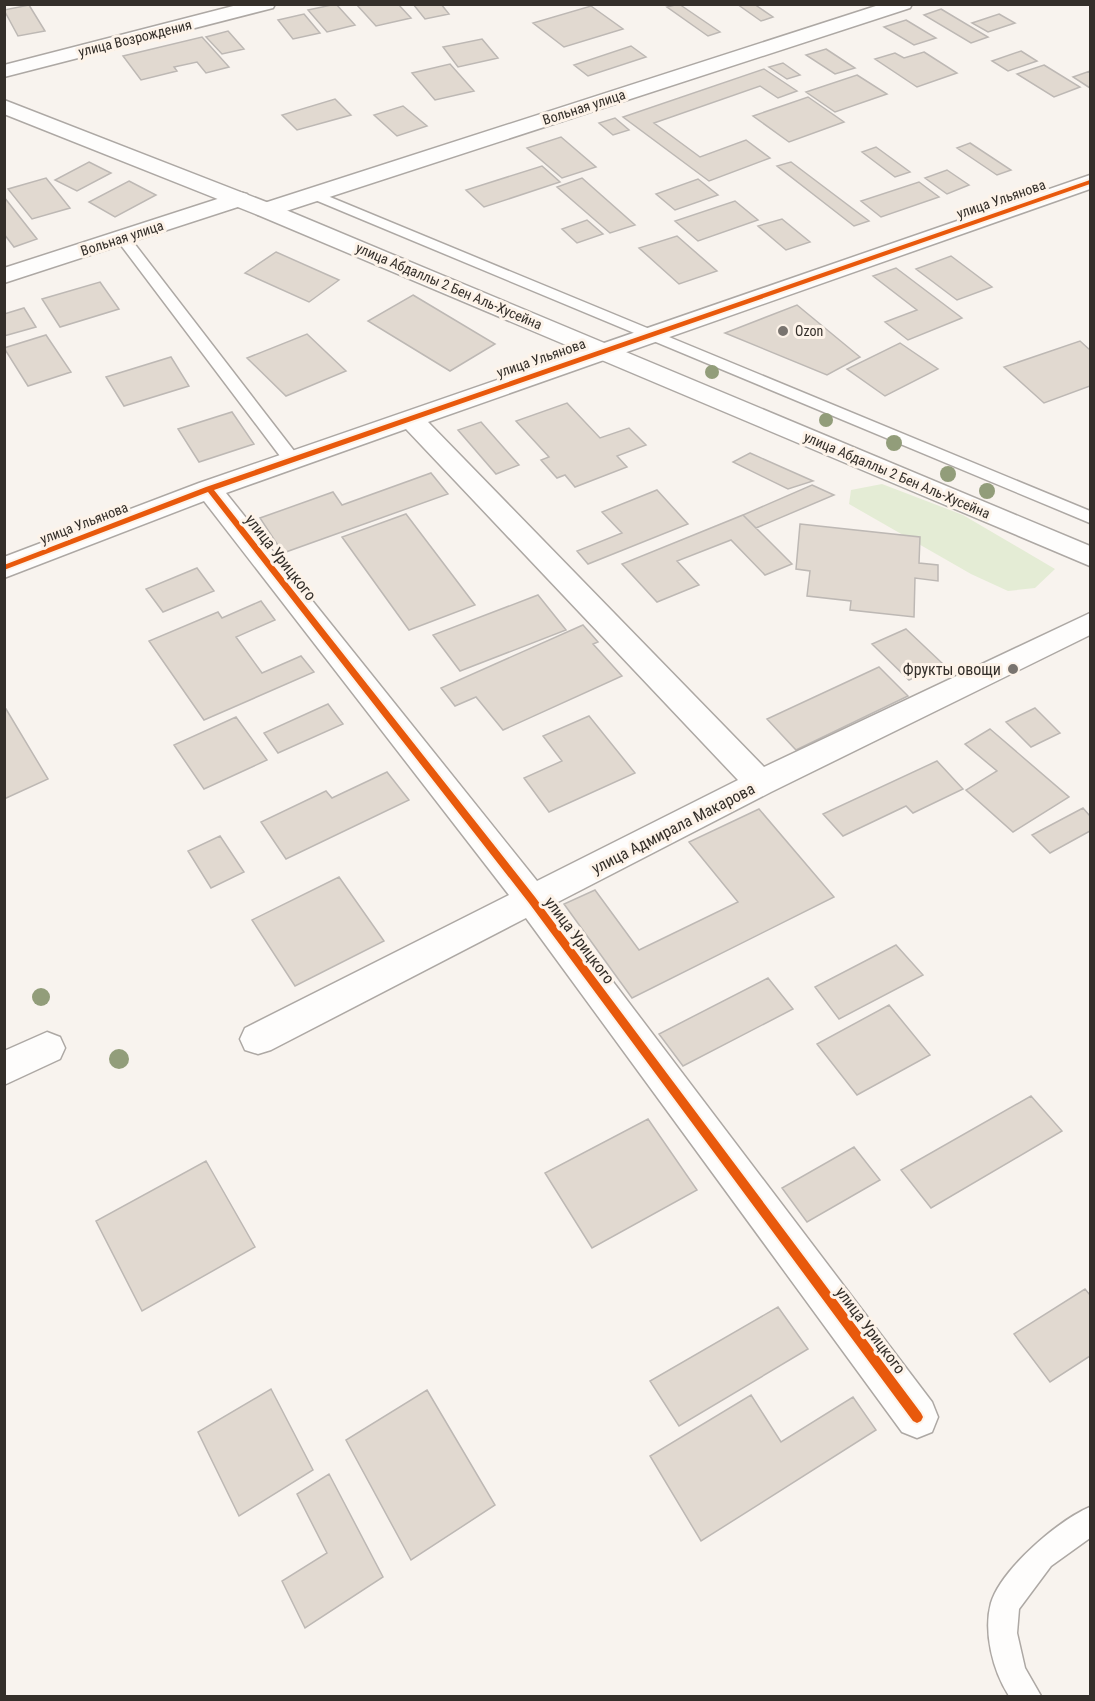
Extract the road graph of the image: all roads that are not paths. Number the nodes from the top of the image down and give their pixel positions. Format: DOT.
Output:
graph roads {
  1 [pos="266,4"];
  2 [pos="903,4"];
  3 [pos="4,71"];
  4 [pos="4,106"];
  5 [pos="1090,182"];
  6 [pos="313,194"];
  7 [pos="239,199"];
  8 [pos="266,210"];
  9 [pos="123,237"];
  10 [pos="4,276"];
  11 [pos="649,335"];
  12 [pos="603,351"];
  13 [pos="411,418"];
  14 [pos="292,460"];
  15 [pos="209,489"];
  16 [pos="1090,517"];
  17 [pos="1090,557"];
  18 [pos="4,568"];
  19 [pos="1090,623"];
  20 [pos="760,783"];
  21 [pos="532,900"];
  22 [pos="258,1039"];
  23 [pos="47,1048"];
  24 [pos="4,1069"];
  25 [pos="917,1417"];
  26 [pos="1090,1521"];
  27 [pos="1026,1696"];
  1 -- 3 [label="street, улица Возрождения"];
  2 -- 6 [label="street, Вольная улица"];
  4 -- 7 [label="street, улица Абдаллы 2 Бен Аль-Хусейна"];
  5 -- 11 [label="street, улица Ульянова"];
  6 -- 8 [label="street, Вольная улица"];
  6 -- 11 [label="lane"];
  7 -- 8 [label="street, улица Абдаллы 2 Бен Аль-Хусейна"];
  7 -- 9 [label="street, Вольная улица"];
  8 -- 12 [label="street, улица Абдаллы 2 Бен Аль-Хусейна"];
  9 -- 10 [label="street, Вольная улица"];
  9 -- 14 [label="lane"];
  11 -- 12 [label="street, улица Ульянова"];
  11 -- 16 [label="lane"];
  12 -- 13 [label="street, улица Ульянова"];
  12 -- 17 [label="street, улица Абдаллы 2 Бен Аль-Хусейна"];
  13 -- 14 [label="street, улица Ульянова"];
  13 -- 20 [label="street"];
  14 -- 15 [label="street, улица Ульянова"];
  15 -- 18 [label="street, улица Ульянова"];
  15 -- 21 [label="street, улица Урицкого"];
  19 -- 20 [label="street, улица Адмирала Макарова"];
  20 -- 21 [label="street, улица Адмирала Макарова"];
  21 -- 22 [label="street, улица Адмирала Макарова"];
  21 -- 25 [label="street, улица Урицкого"];
  23 -- 24 [label="street"];
  26 -- 27 [label="lane"];
}
